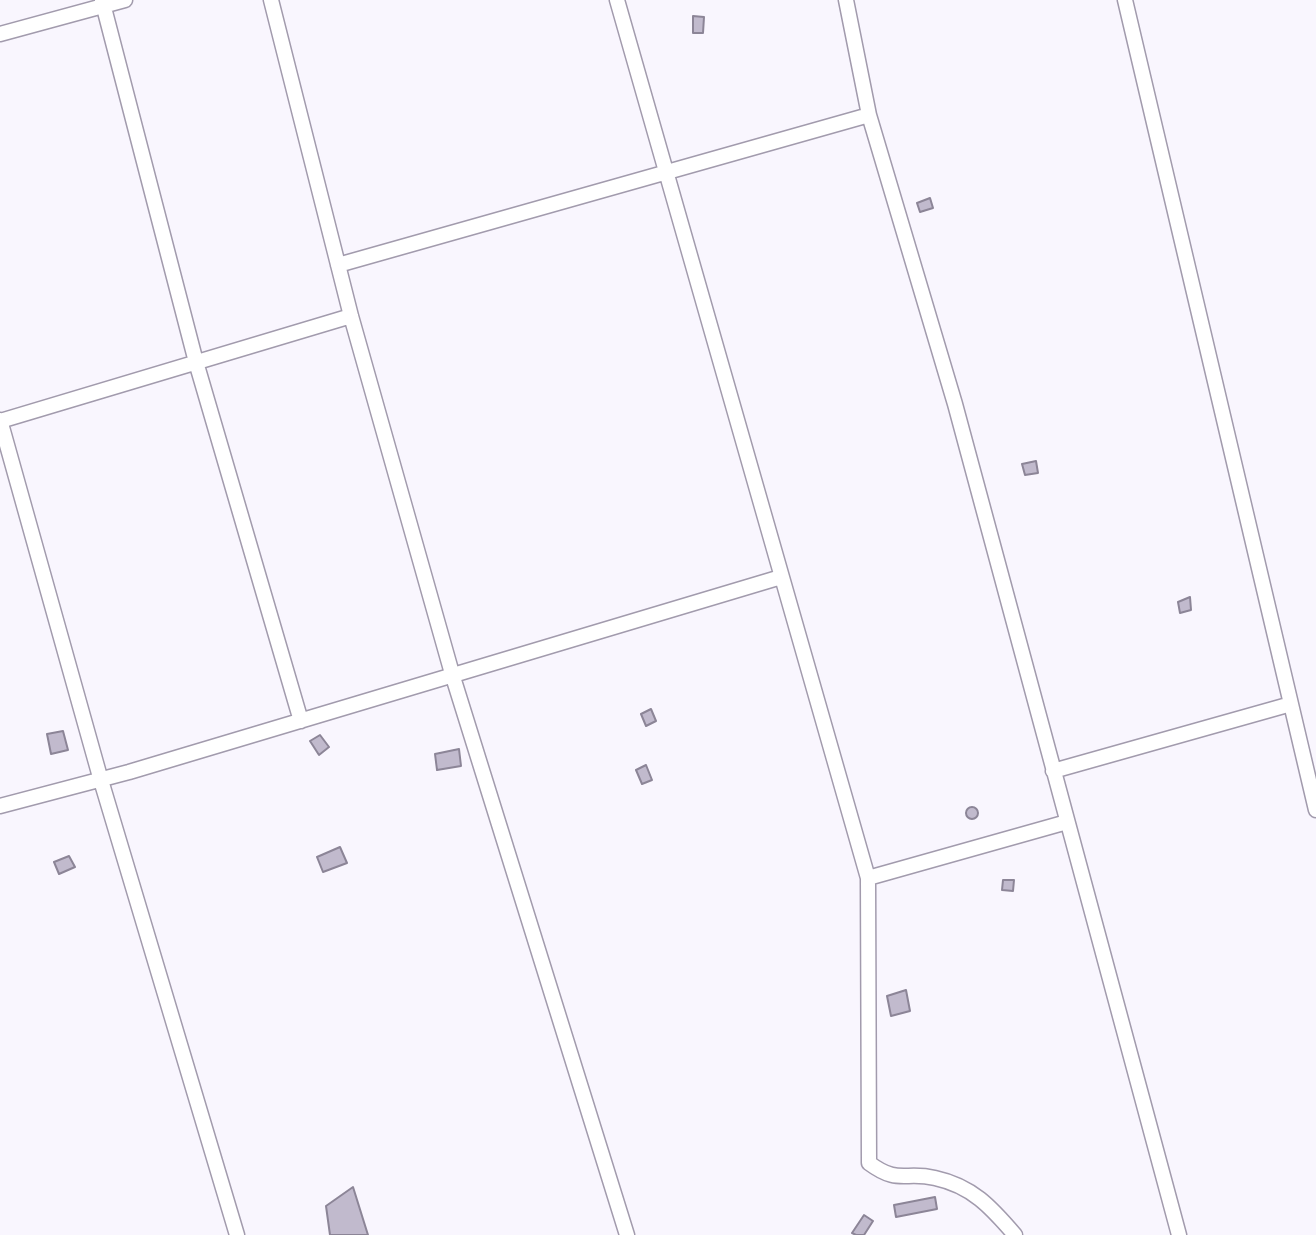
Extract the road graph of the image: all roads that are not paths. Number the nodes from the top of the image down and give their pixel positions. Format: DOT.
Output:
graph roads {
  1 [pos="125,0"];
  2 [pos="271,0"];
  3 [pos="617,0"];
  4 [pos="846,0"];
  5 [pos="1125,0"];
  6 [pos="103,3"];
  7 [pos="0,34"];
  8 [pos="869,115"];
  9 [pos="664,171"];
  10 [pos="338,265"];
  11 [pos="351,316"];
  12 [pos="196,362"];
  13 [pos="0,420"];
  14 [pos="781,577"];
  15 [pos="453,677"];
  16 [pos="1291,704"];
  17 [pos="301,721"];
  18 [pos="1053,771"];
  19 [pos="100,777"];
  20 [pos="0,806"];
  21 [pos="1316,810"];
  22 [pos="1067,822"];
  23 [pos="868,878"];
  24 [pos="237,1235"];
  25 [pos="627,1235"];
  26 [pos="1015,1235"];
  27 [pos="1179,1235"];
  1 -- 6 [label="street"];
  2 -- 10 [label="street"];
  3 -- 9 [label="street"];
  4 -- 8 [label="street"];
  5 -- 16 [label="street"];
  6 -- 7 [label="street"];
  6 -- 12 [label="street"];
  8 -- 9 [label="street"];
  8 -- 18 [label="street"];
  9 -- 10 [label="street"];
  9 -- 14 [label="street"];
  10 -- 11 [label="street"];
  11 -- 12 [label="street"];
  11 -- 15 [label="street"];
  12 -- 13 [label="street"];
  12 -- 17 [label="street"];
  13 -- 19 [label="street"];
  14 -- 15 [label="street"];
  14 -- 23 [label="street"];
  15 -- 17 [label="street"];
  15 -- 25 [label="street"];
  16 -- 18 [label="street"];
  16 -- 21 [label="street"];
  17 -- 19 [label="street"];
  18 -- 22 [label="street"];
  19 -- 20 [label="street"];
  19 -- 24 [label="street"];
  22 -- 23 [label="street"];
  22 -- 27 [label="street"];
  23 -- 26 [label="street"];
}
